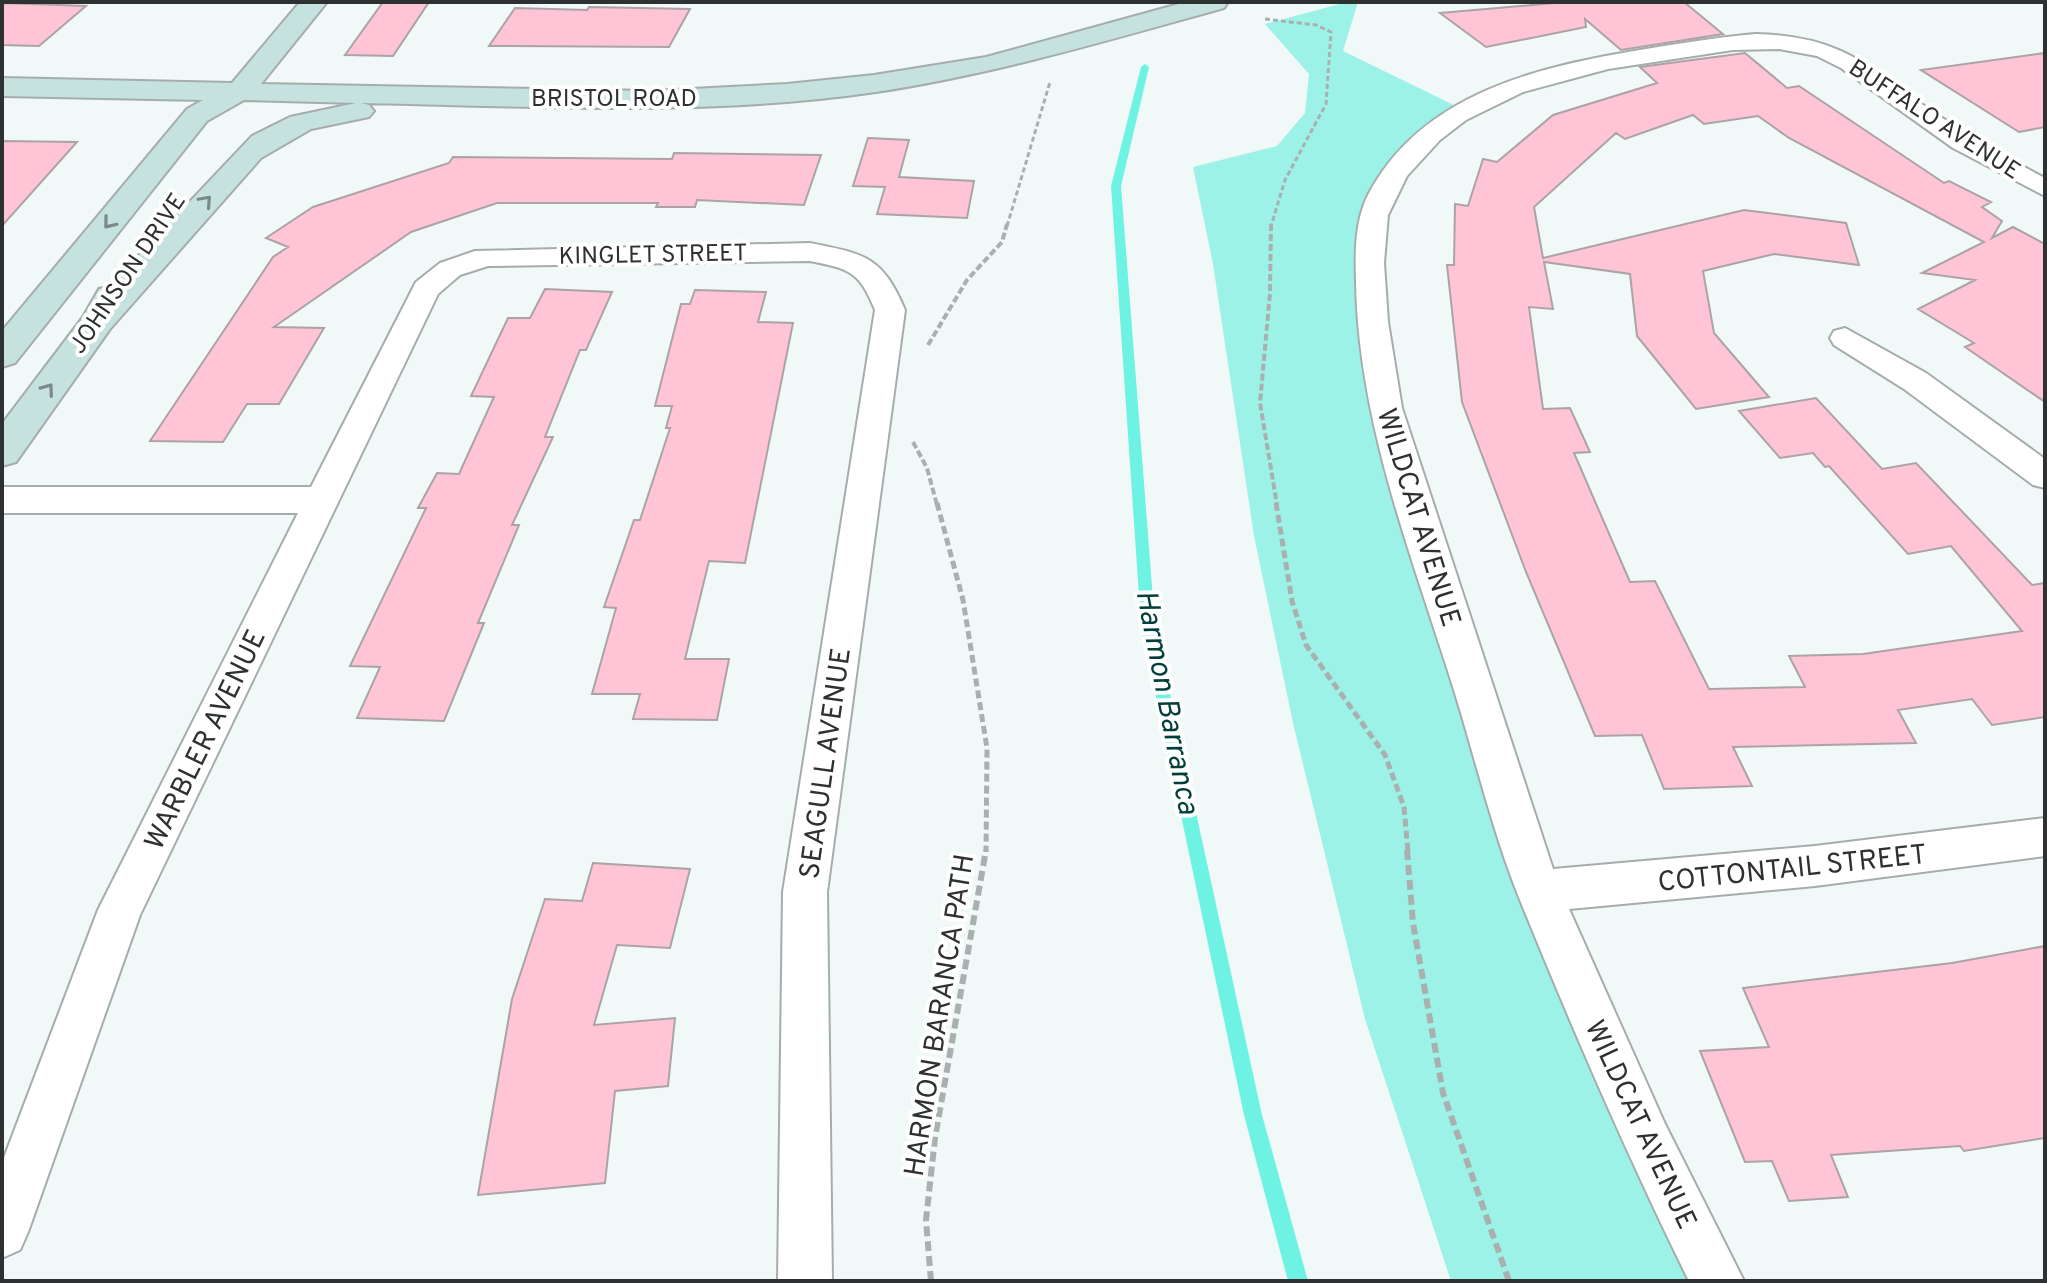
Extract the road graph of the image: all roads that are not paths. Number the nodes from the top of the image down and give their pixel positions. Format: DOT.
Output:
graph roads {
  1 [pos="314,2"];
  2 [pos="1215,2"];
  3 [pos="1825,50"];
  4 [pos="2,87"];
  5 [pos="241,90"];
  6 [pos="653,100"];
  7 [pos="2045,188"];
  8 [pos="857,262"];
  9 [pos="450,269"];
  10 [pos="98,321"];
  11 [pos="1845,338"];
  12 [pos="2,355"];
  13 [pos="2,452"];
  14 [pos="2045,476"];
  15 [pos="2,500"];
  16 [pos="321,500"];
  17 [pos="2045,837"];
  18 [pos="1538,890"];
  19 [pos="2,1232"];
  20 [pos="805,1281"];
  21 [pos="1717,1281"];
  1 -- 5 [label="main road, JOHNSON DRIVE"];
  2 -- 6 [label="main road, BRISTOL ROAD"];
  3 -- 7 [label="street, BUFFALO AVENUE"];
  3 -- 18 [label="street, WILDCAT AVENUE"];
  4 -- 5 [label="main road, BRISTOL ROAD"];
  5 -- 6 [label="main road, BRISTOL ROAD"];
  5 -- 10 [label="main road, JOHNSON DRIVE"];
  5 -- 12 [label="main road, JOHNSON DRIVE, one-way"];
  10 -- 6 [label="main road, one-way"];
  8 -- 9 [label="street, KINGLET STREET"];
  8 -- 20 [label="street, SEAGULL AVENUE"];
  9 -- 16 [label="street, WARBLER AVENUE"];
  13 -- 10 [label="main road, JOHNSON DRIVE, one-way"];
  11 -- 14 [label="street"];
  15 -- 16 [label="street"];
  16 -- 19 [label="street, WARBLER AVENUE"];
  17 -- 18 [label="street, COTTONTAIL STREET"];
  18 -- 21 [label="street, WILDCAT AVENUE"];
}
